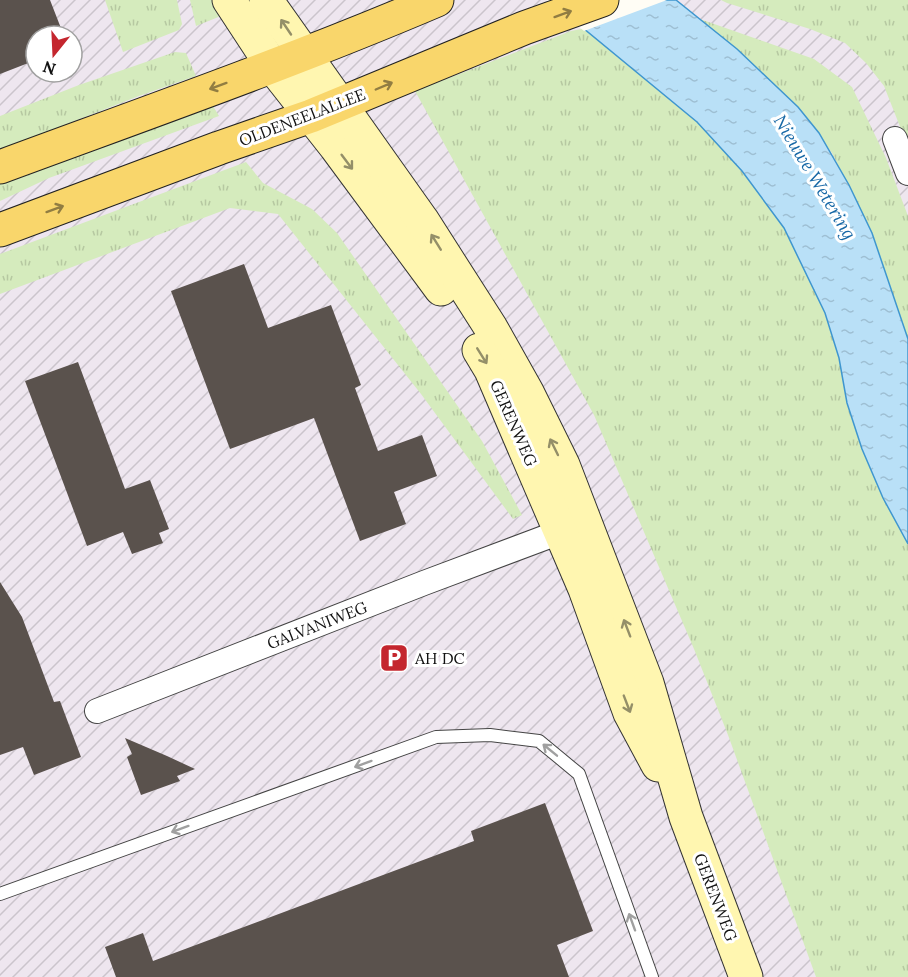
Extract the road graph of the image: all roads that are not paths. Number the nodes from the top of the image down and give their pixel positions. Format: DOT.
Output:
graph roads {
  1 [pos="229,0"];
  2 [pos="266,0"];
  3 [pos="437,0"];
  4 [pos="602,0"];
  5 [pos="304,55"];
  6 [pos="273,67"];
  7 [pos="326,110"];
  8 [pos="895,139"];
  9 [pos="0,167"];
  10 [pos="908,173"];
  11 [pos="0,230"];
  12 [pos="562,532"];
  13 [pos="97,711"];
  14 [pos="0,894"];
  15 [pos="652,977"];
  16 [pos="746,977"];
  1 -- 6 [label="main road, GERENWEG"];
  5 -- 2 [label="main road, GERENWEG, one-way"];
  3 -- 5 [label="main road"];
  7 -- 4 [label="main road, OLDENEELALLEE, one-way"];
  5 -- 6 [label="main road"];
  5 -- 7 [label="main road, GERENWEG"];
  6 -- 7 [label="main road, GERENWEG"];
  6 -- 9 [label="main road, one-way"];
  11 -- 7 [label="main road, OLDENEELALLEE, one-way"];
  7 -- 12 [label="main road, GERENWEG"];
  8 -- 10 [label="street"];
  12 -- 13 [label="street, GALVANIWEG"];
  12 -- 16 [label="main road, GERENWEG"];
  15 -- 14 [label="lane, one-way"];
}
